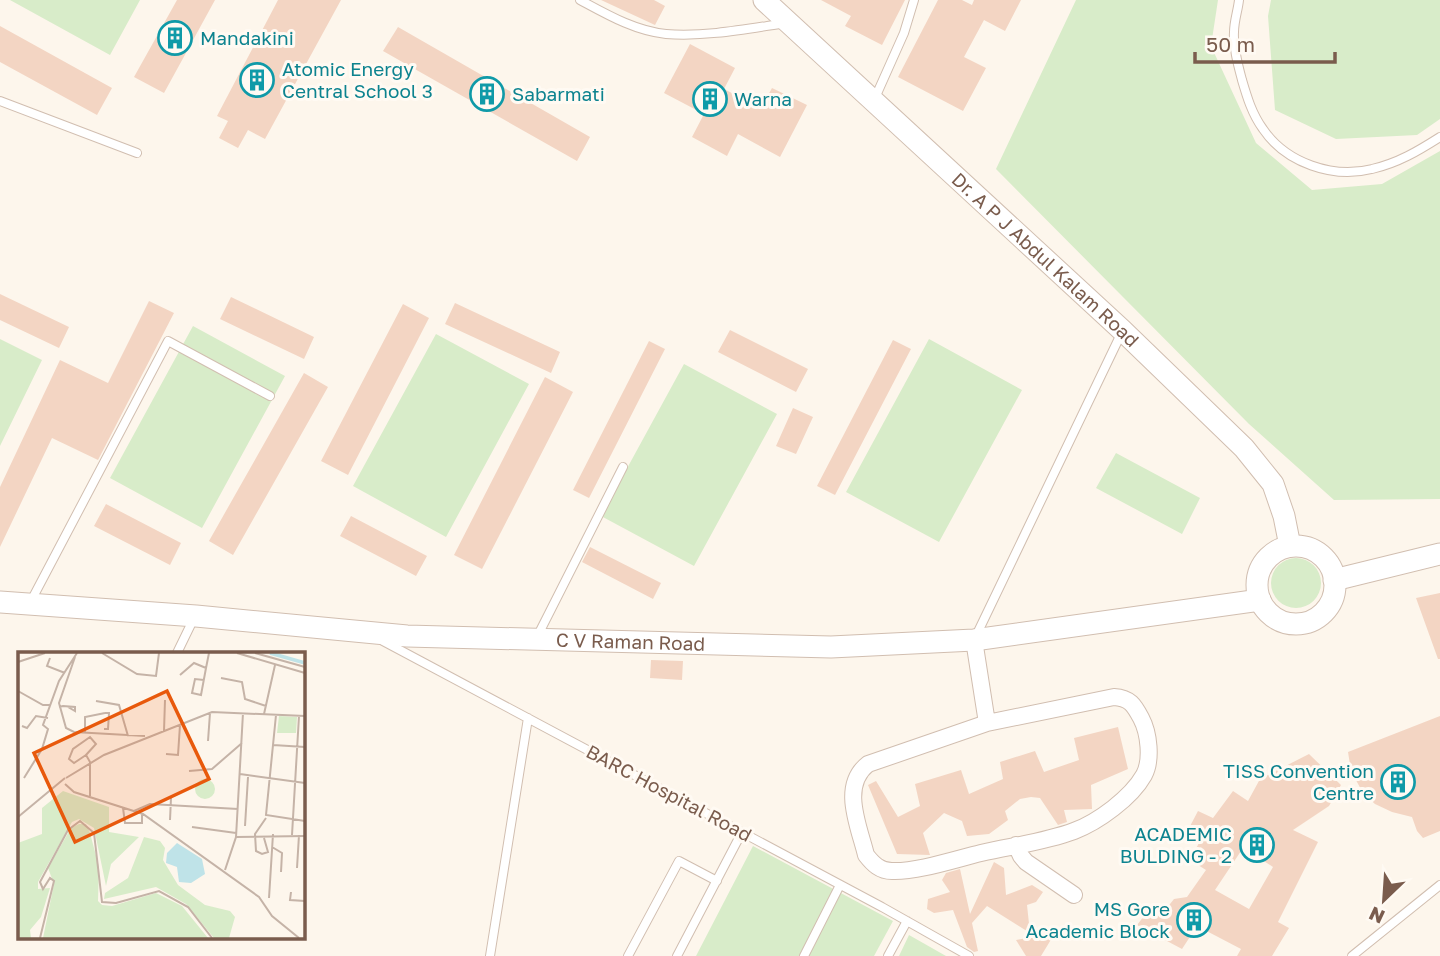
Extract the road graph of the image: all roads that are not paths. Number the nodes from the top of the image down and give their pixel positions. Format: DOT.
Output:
graph roads {
  1 [pos="580,0"];
  2 [pos="764,0"];
  3 [pos="914,0"];
  4 [pos="1239,0"];
  5 [pos="789,22"];
  6 [pos="873,101"];
  7 [pos="0,102"];
  8 [pos="1440,137"];
  9 [pos="137,153"];
  10 [pos="1122,331"];
  11 [pos="270,396"];
  12 [pos="623,467"];
  13 [pos="1290,546"];
  14 [pos="1440,554"];
  15 [pos="1334,580"];
  16 [pos="1260,600"];
  17 [pos="0,602"];
  18 [pos="30,604"];
  19 [pos="196,616"];
  20 [pos="367,633"];
  21 [pos="536,639"];
  22 [pos="974,640"];
  23 [pos="178,652"];
  24 [pos="528,718"];
  25 [pos="987,723"];
  26 [pos="742,832"];
  27 [pos="1016,845"];
  28 [pos="717,881"];
  29 [pos="840,885"];
  30 [pos="1440,885"];
  31 [pos="1074,895"];
  32 [pos="907,921"];
  33 [pos="490,956"];
  34 [pos="628,956"];
  35 [pos="677,956"];
  36 [pos="804,956"];
  37 [pos="888,956"];
  38 [pos="969,956"];
  39 [pos="1352,956"];
  1 -- 5 [label="lane"];
  2 -- 5 [label="street, Dr. A P J Abdul Kalam Road"];
  3 -- 6 [label="lane"];
  4 -- 8 [label="lane"];
  5 -- 6 [label="street, Dr. A P J Abdul Kalam Road"];
  6 -- 10 [label="street, Dr. A P J Abdul Kalam Road"];
  7 -- 9 [label="lane"];
  10 -- 13 [label="street, Dr. A P J Abdul Kalam Road"];
  10 -- 22 [label="lane"];
  11 -- 18 [label="lane"];
  12 -- 21 [label="lane"];
  13 -- 15 [label="street"];
  13 -- 16 [label="street"];
  14 -- 15 [label="street"];
  15 -- 16 [label="street"];
  16 -- 22 [label="street, C V Raman Road"];
  17 -- 18 [label="street, C V Raman Road"];
  18 -- 19 [label="street, C V Raman Road"];
  19 -- 20 [label="street, C V Raman Road"];
  19 -- 23 [label="lane"];
  20 -- 21 [label="street, C V Raman Road"];
  20 -- 24 [label="lane, BARC Hospital Road"];
  21 -- 22 [label="street, C V Raman Road"];
  22 -- 25 [label="street"];
  24 -- 26 [label="lane, BARC Hospital Road"];
  24 -- 33 [label="lane"];
  25 -- 27 [label="street"];
  25 -- 27 [label="street"];
  26 -- 28 [label="lane"];
  26 -- 29 [label="lane, BARC Hospital Road"];
  27 -- 31 [label="street"];
  28 -- 34 [label="lane"];
  28 -- 35 [label="lane"];
  29 -- 32 [label="lane, BARC Hospital Road"];
  29 -- 36 [label="lane"];
  30 -- 39 [label="lane"];
  32 -- 37 [label="lane"];
  32 -- 38 [label="lane, BARC Hospital Road"];
}
